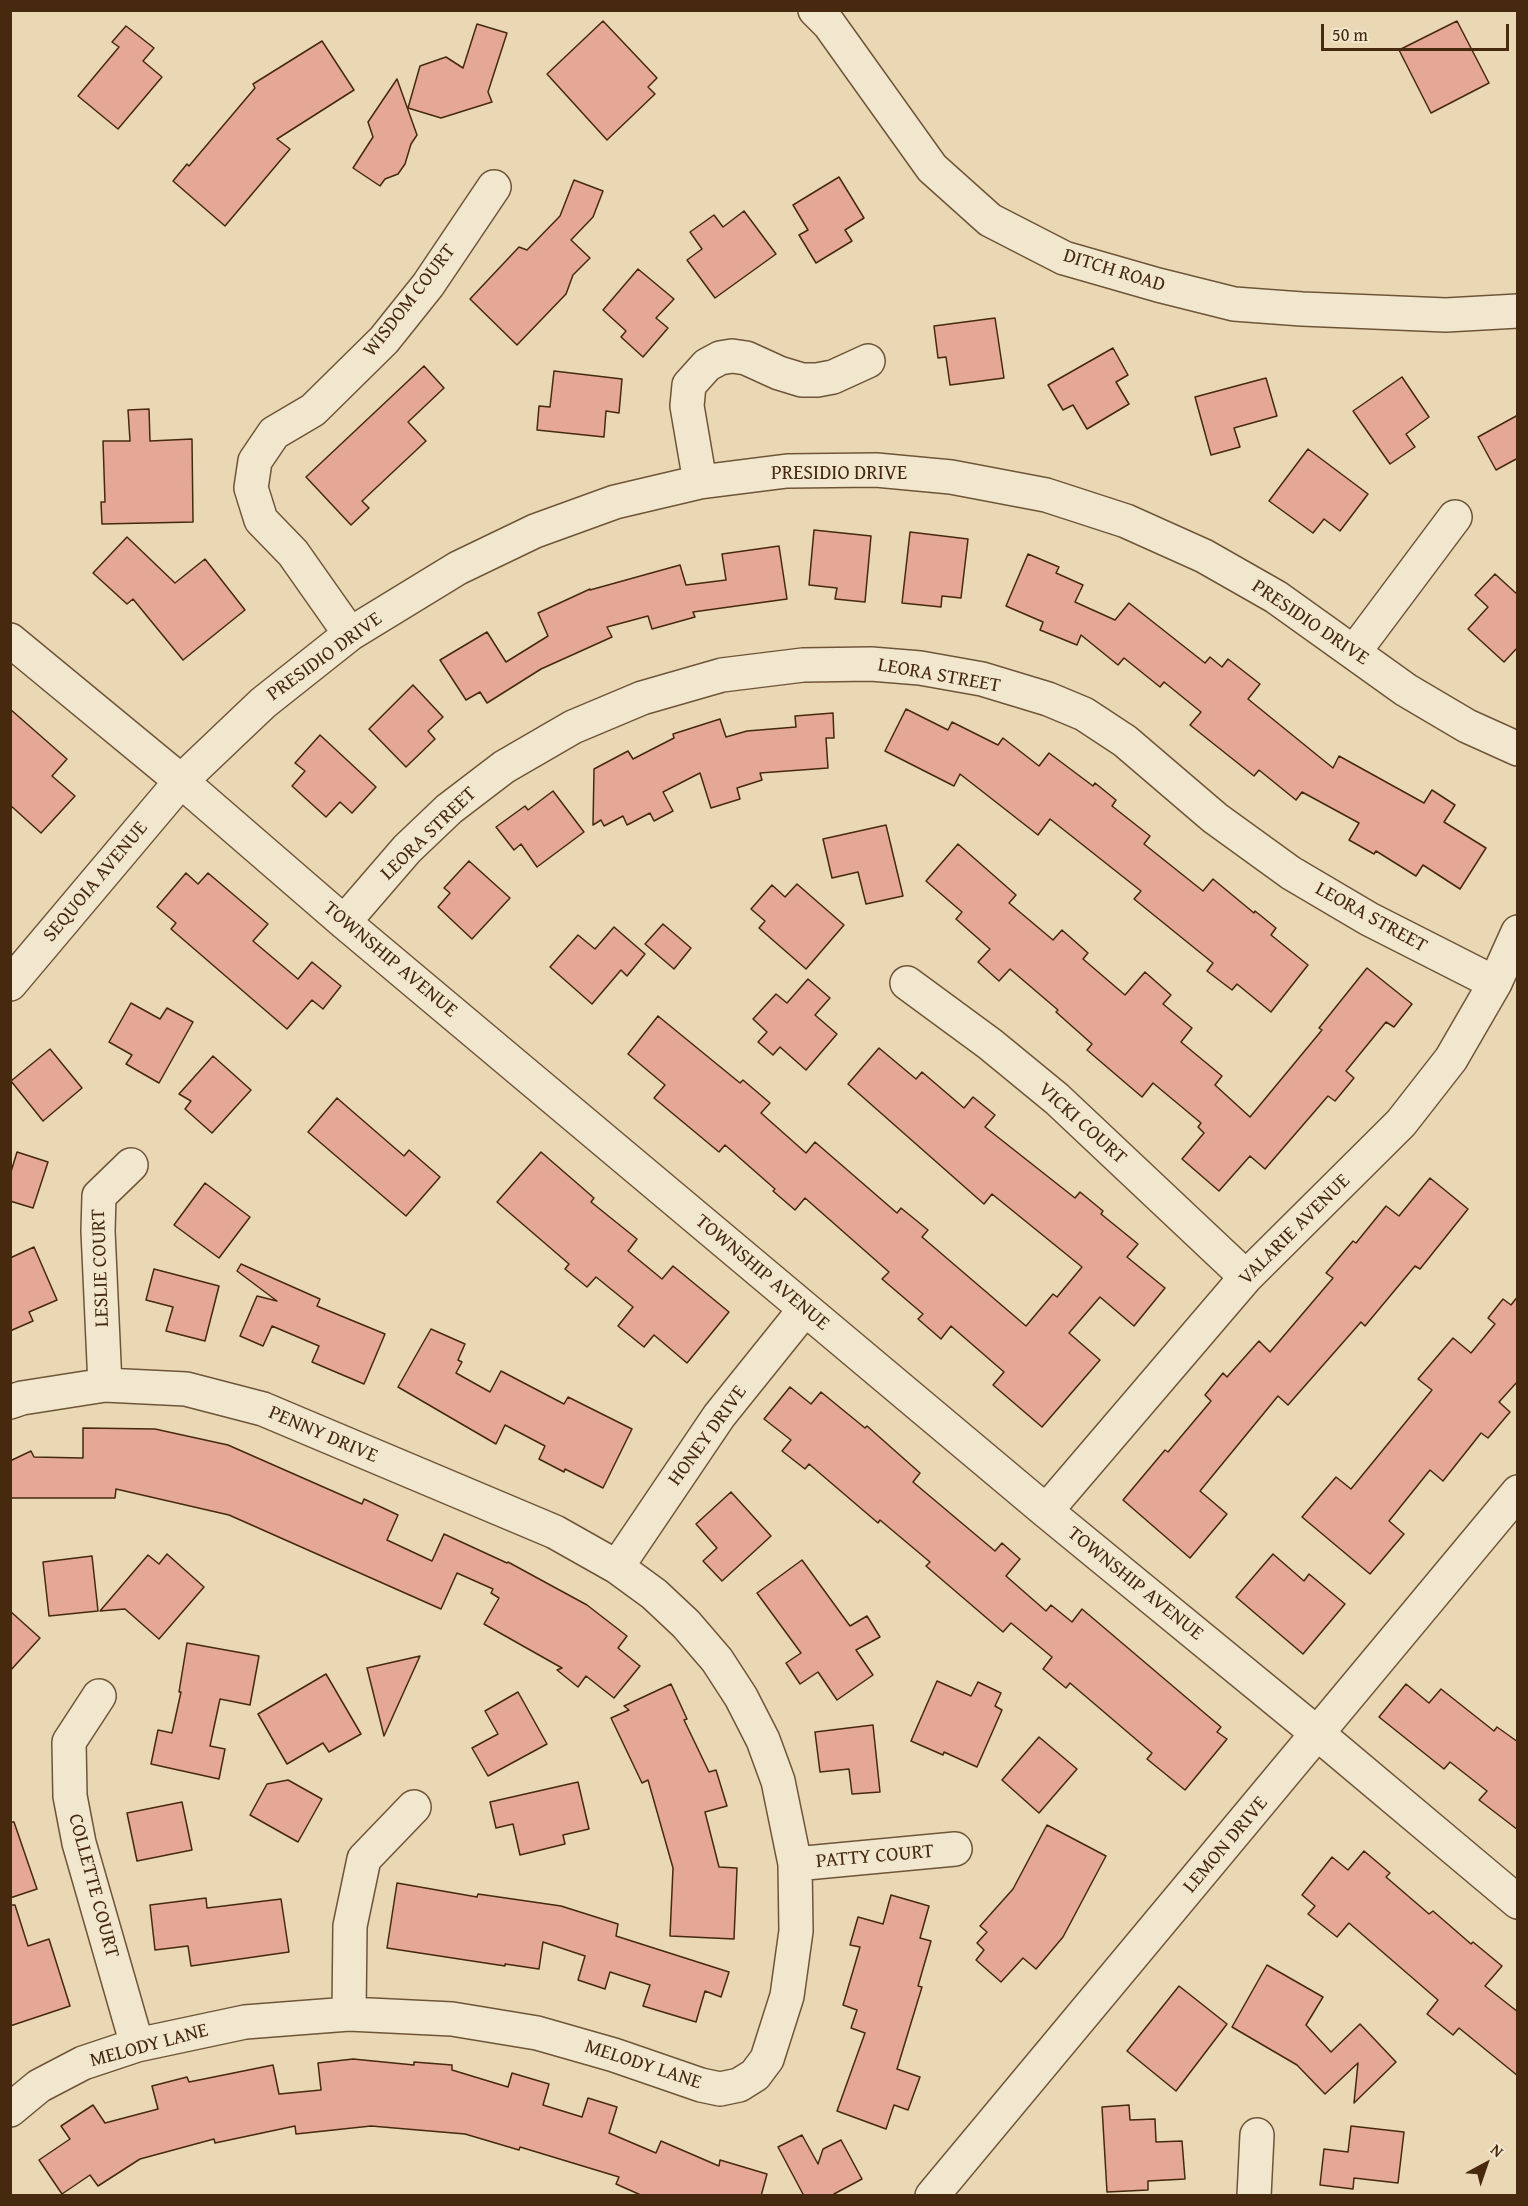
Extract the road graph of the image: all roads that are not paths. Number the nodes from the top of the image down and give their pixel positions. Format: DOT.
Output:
graph roads {
  1 [pos="815,10"];
  2 [pos="494,187"];
  3 [pos="1518,311"];
  4 [pos="868,361"];
  5 [pos="700,482"];
  6 [pos="1455,517"];
  7 [pos="350,634"];
  8 [pos="10,640"];
  9 [pos="1354,652"];
  10 [pos="1518,749"];
  11 [pos="181,781"];
  12 [pos="344,922"];
  13 [pos="1518,932"];
  14 [pos="907,983"];
  15 [pos="1495,983"];
  16 [pos="10,984"];
  17 [pos="131,1165"];
  18 [pos="1246,1277"];
  19 [pos="805,1310"];
  20 [pos="105,1385"];
  21 [pos="10,1402"];
  22 [pos="1518,1492"];
  23 [pos="1046,1511"];
  24 [pos="617,1566"];
  25 [pos="99,1696"];
  26 [pos="1318,1734"];
  27 [pos="414,1807"];
  28 [pos="955,1849"];
  29 [pos="795,1864"];
  30 [pos="1518,1902"];
  31 [pos="349,2014"];
  32 [pos="137,2046"];
  33 [pos="10,2110"];
  34 [pos="1257,2135"];
  35 [pos="932,2196"];
  36 [pos="1254,2196"];
  1 -- 3 [label="street, DITCH ROAD"];
  2 -- 7 [label="street, WISDOM COURT"];
  4 -- 5 [label="street"];
  5 -- 7 [label="street, PRESIDIO DRIVE"];
  5 -- 9 [label="street, PRESIDIO DRIVE"];
  6 -- 9 [label="street"];
  7 -- 11 [label="street, PRESIDIO DRIVE"];
  8 -- 11 [label="street, TOWNSHIP AVENUE"];
  9 -- 10 [label="street, PRESIDIO DRIVE"];
  11 -- 12 [label="street, TOWNSHIP AVENUE"];
  11 -- 16 [label="street, SEQUOIA AVENUE"];
  12 -- 15 [label="street, LEORA STREET"];
  12 -- 19 [label="street, TOWNSHIP AVENUE"];
  13 -- 15 [label="street, VALARIE AVENUE"];
  14 -- 18 [label="street, VICKI COURT"];
  15 -- 18 [label="street, VALARIE AVENUE"];
  17 -- 20 [label="street, LESLIE COURT"];
  18 -- 23 [label="street, VALARIE AVENUE"];
  19 -- 23 [label="street, TOWNSHIP AVENUE"];
  19 -- 24 [label="street, HONEY DRIVE"];
  20 -- 21 [label="street, PENNY DRIVE"];
  20 -- 24 [label="street, PENNY DRIVE"];
  22 -- 26 [label="street, LEMON DRIVE"];
  23 -- 26 [label="street, TOWNSHIP AVENUE"];
  24 -- 29 [label="street, MELODY LANE"];
  25 -- 32 [label="street, COLLETTE COURT"];
  26 -- 30 [label="street, TOWNSHIP AVENUE"];
  26 -- 35 [label="street, LEMON DRIVE"];
  27 -- 31 [label="street"];
  28 -- 29 [label="street, PATTY COURT"];
  29 -- 31 [label="street, MELODY LANE"];
  31 -- 32 [label="street, MELODY LANE"];
  32 -- 33 [label="street, MELODY LANE"];
  34 -- 36 [label="street"];
}
